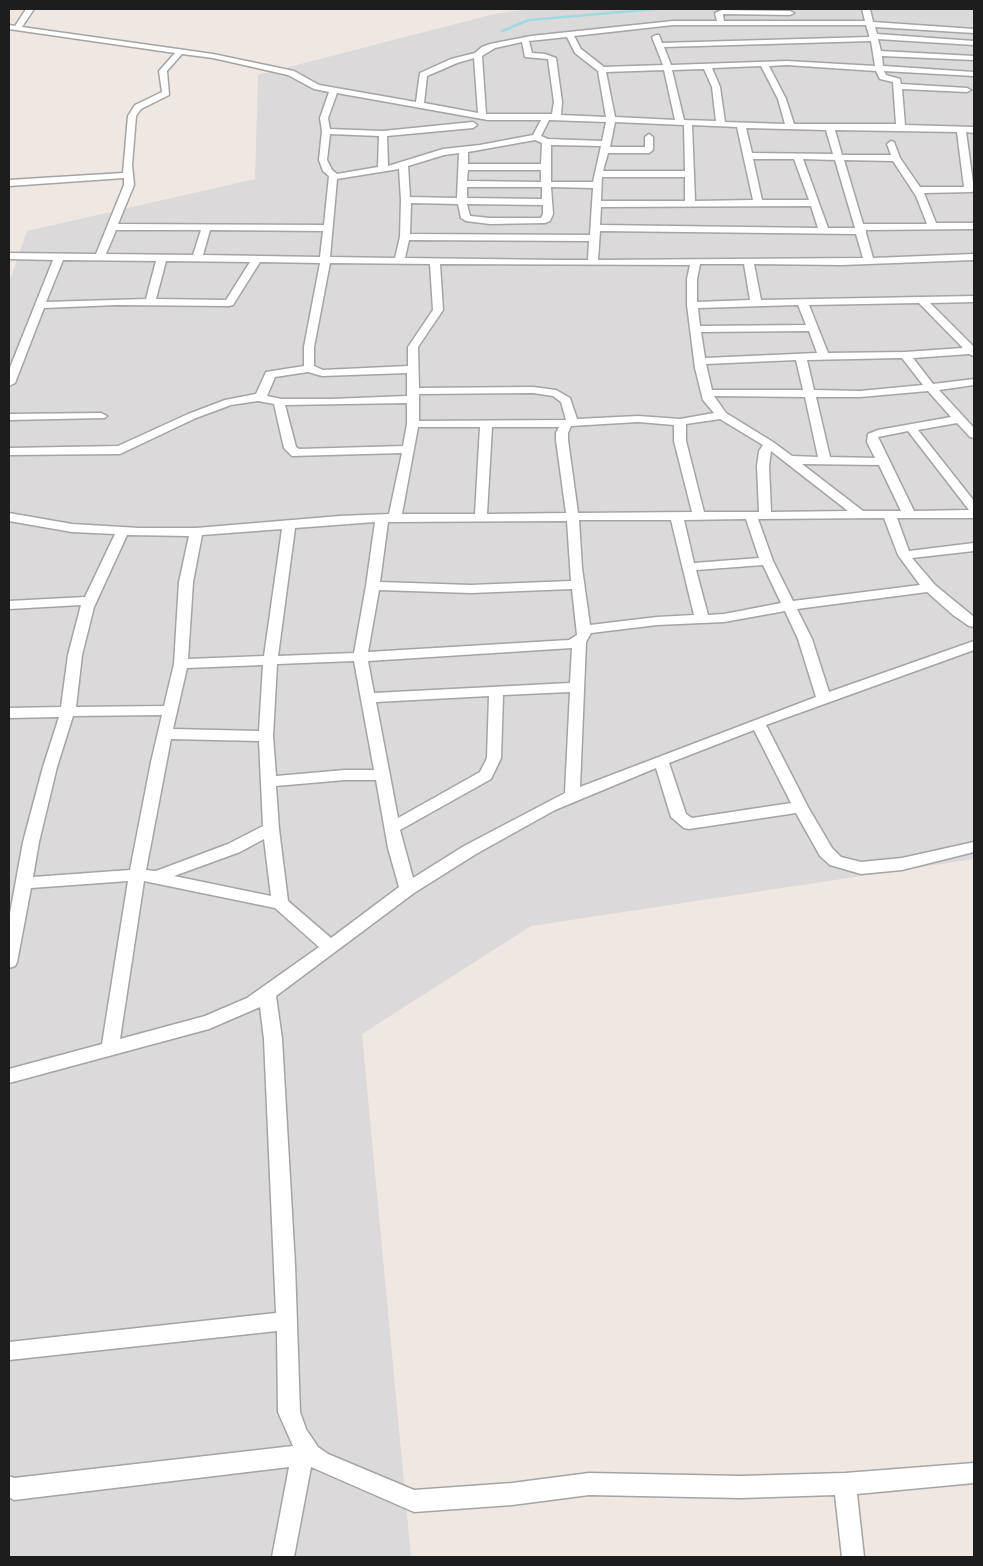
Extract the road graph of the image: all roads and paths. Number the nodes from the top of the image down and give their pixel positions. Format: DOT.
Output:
graph roads {
  1 [pos="30,9"];
  2 [pos="731,10"];
  3 [pos="719,13"];
  4 [pos="800,14"];
  5 [pos="819,14"];
  6 [pos="868,18"];
  7 [pos="907,18"];
  8 [pos="700,23"];
  9 [pos="720,23"];
  10 [pos="653,25"];
  11 [pos="884,25"];
  12 [pos="13,27"];
  13 [pos="974,31"];
  14 [pos="570,34"];
  15 [pos="872,38"];
  16 [pos="525,39"];
  17 [pos="817,41"];
  18 [pos="758,42"];
  19 [pos="974,43"];
  20 [pos="659,45"];
  21 [pos="821,50"];
  22 [pos="179,52"];
  23 [pos="878,53"];
  24 [pos="478,55"];
  25 [pos="826,58"];
  26 [pos="974,58"];
  27 [pos="787,63"];
  28 [pos="764,65"];
  29 [pos="707,67"];
  30 [pos="830,67"];
  31 [pos="668,68"];
  32 [pos="602,70"];
  33 [pos="880,70"];
  34 [pos="974,74"];
  35 [pos="897,86"];
  36 [pos="334,90"];
  37 [pos="967,90"];
  38 [pos="420,104"];
  39 [pos="478,115"];
  40 [pos="551,117"];
  41 [pos="611,119"];
  42 [pos="684,122"];
  43 [pos="721,124"];
  44 [pos="741,125"];
  45 [pos="790,127"];
  46 [pos="901,127"];
  47 [pos="830,128"];
  48 [pos="962,130"];
  49 [pos="974,130"];
  50 [pos="326,131"];
  51 [pos="383,134"];
  52 [pos="536,137"];
  53 [pos="649,137"];
  54 [pos="470,140"];
  55 [pos="547,142"];
  56 [pos="891,144"];
  57 [pos="605,147"];
  58 [pos="748,156"];
  59 [pos="798,157"];
  60 [pos="838,158"];
  61 [pos="896,158"];
  62 [pos="403,165"];
  63 [pos="462,166"];
  64 [pos="545,167"];
  65 [pos="383,170"];
  66 [pos="598,174"];
  67 [pos="690,174"];
  68 [pos="127,175"];
  69 [pos="334,176"];
  70 [pos="9,183"];
  71 [pos="463,184"];
  72 [pos="545,184"];
  73 [pos="597,185"];
  74 [pos="916,190"];
  75 [pos="406,200"];
  76 [pos="462,201"];
  77 [pos="548,202"];
  78 [pos="758,203"];
  79 [pos="814,203"];
  80 [pos="596,204"];
  81 [pos="690,204"];
  82 [pos="490,221"];
  83 [pos="974,226"];
  84 [pos="113,227"];
  85 [pos="933,227"];
  86 [pos="329,228"];
  87 [pos="206,229"];
  88 [pos="861,229"];
  89 [pos="824,230"];
  90 [pos="595,233"];
  91 [pos="405,237"];
  92 [pos="489,250"];
  93 [pos="9,256"];
  94 [pos="59,256"];
  95 [pos="100,257"];
  96 [pos="974,257"];
  97 [pos="162,258"];
  98 [pos="198,258"];
  99 [pos="256,260"];
  100 [pos="325,261"];
  101 [pos="748,261"];
  102 [pos="869,261"];
  103 [pos="399,262"];
  104 [pos="696,262"];
  105 [pos="435,263"];
  106 [pos="593,263"];
  107 [pos="974,299"];
  108 [pos="922,300"];
  109 [pos="802,301"];
  110 [pos="150,302"];
  111 [pos="756,303"];
  112 [pos="40,305"];
  113 [pos="692,305"];
  114 [pos="813,328"];
  115 [pos="695,329"];
  116 [pos="974,337"];
  117 [pos="959,338"];
  118 [pos="972,352"];
  119 [pos="905,355"];
  120 [pos="824,356"];
  121 [pos="801,357"];
  122 [pos="700,361"];
  123 [pos="310,368"];
  124 [pos="412,369"];
  125 [pos="974,382"];
  126 [pos="9,383"];
  127 [pos="930,387"];
  128 [pos="707,393"];
  129 [pos="809,393"];
  130 [pos="412,395"];
  131 [pos="261,397"];
  132 [pos="280,402"];
  133 [pos="722,415"];
  134 [pos="101,416"];
  135 [pos="9,417"];
  136 [pos="960,419"];
  137 [pos="570,422"];
  138 [pos="680,422"];
  139 [pos="486,423"];
  140 [pos="412,424"];
  141 [pos="911,428"];
  142 [pos="974,435"];
  143 [pos="769,444"];
  144 [pos="409,449"];
  145 [pos="9,452"];
  146 [pos="790,460"];
  147 [pos="825,461"];
  148 [pos="883,462"];
  149 [pos="974,509"];
  150 [pos="859,514"];
  151 [pos="889,514"];
  152 [pos="909,514"];
  153 [pos="974,514"];
  154 [pos="758,516"];
  155 [pos="9,517"];
  156 [pos="699,517"];
  157 [pos="388,518"];
  158 [pos="481,518"];
  159 [pos="573,518"];
  160 [pos="677,518"];
  161 [pos="289,524"];
  162 [pos="122,531"];
  163 [pos="196,532"];
  164 [pos="974,547"];
  165 [pos="904,555"];
  166 [pos="767,561"];
  167 [pos="689,567"];
  168 [pos="578,585"];
  169 [pos="373,586"];
  170 [pos="930,588"];
  171 [pos="88,601"];
  172 [pos="9,605"];
  173 [pos="789,606"];
  174 [pos="702,619"];
  175 [pos="974,623"];
  176 [pos="581,636"];
  177 [pos="974,645"];
  178 [pos="360,657"];
  179 [pos="270,661"];
  180 [pos="181,664"];
  181 [pos="577,687"];
  182 [pos="496,691"];
  183 [pos="368,698"];
  184 [pos="824,700"];
  185 [pos="171,710"];
  186 [pos="68,711"];
  187 [pos="9,713"];
  188 [pos="758,724"];
  189 [pos="165,734"];
  190 [pos="266,736"];
  191 [pos="661,760"];
  192 [pos="383,774"];
  193 [pos="268,782"];
  194 [pos="572,796"];
  195 [pos="800,807"];
  196 [pos="392,828"];
  197 [pos="271,829"];
  198 [pos="974,847"];
  199 [pos="137,875"];
  200 [pos="158,877"];
  201 [pos="24,883"];
  202 [pos="408,889"];
  203 [pos="280,903"];
  204 [pos="13,909"];
  205 [pos="329,946"];
  206 [pos="9,962"];
  207 [pos="267,993"];
  208 [pos="110,1049"];
  209 [pos="9,1076"];
  210 [pos="286,1321"];
  211 [pos="9,1351"];
  212 [pos="306,1454"];
  213 [pos="974,1474"];
  214 [pos="845,1484"];
  215 [pos="9,1487"];
  216 [pos="283,1557"];
  217 [pos="854,1557"];
  1 -- 12 [label="street"];
  2 -- 3 [label="street"];
  2 -- 4 [label="street"];
  3 -- 8 [label="street"];
  3 -- 9 [label="street"];
  5 -- 6 [label="street"];
  6 -- 9 [label="street"];
  6 -- 11 [label="street"];
  6 -- 15 [label="street"];
  7 -- 11 [label="street"];
  8 -- 9 [label="street"];
  8 -- 10 [label="street"];
  10 -- 14 [label="street"];
  10 -- 20 [label="street"];
  11 -- 13 [label="street"];
  12 -- 22 [label="street"];
  14 -- 16 [label="street"];
  14 -- 32 [label="street"];
  15 -- 17 [label="street"];
  15 -- 19 [label="street"];
  15 -- 23 [label="street"];
  16 -- 24 [label="street"];
  16 -- 40 [label="street"];
  17 -- 18 [label="street"];
  17 -- 21 [label="street"];
  18 -- 20 [label="street"];
  18 -- 27 [label="street"];
  20 -- 31 [label="street"];
  22 -- 36 [label="street"];
  22 -- 68 [label="street"];
  23 -- 26 [label="street"];
  23 -- 33 [label="street"];
  24 -- 38 [label="street"];
  24 -- 39 [label="street"];
  25 -- 30 [label="street"];
  27 -- 28 [label="street"];
  27 -- 30 [label="street"];
  28 -- 29 [label="street"];
  28 -- 45 [label="street"];
  29 -- 31 [label="street"];
  29 -- 43 [label="street"];
  30 -- 33 [label="street"];
  31 -- 32 [label="street"];
  31 -- 42 [label="street"];
  32 -- 41 [label="street"];
  33 -- 34 [label="street"];
  33 -- 35 [label="street"];
  35 -- 37 [label="street"];
  35 -- 46 [label="street"];
  36 -- 38 [label="street"];
  36 -- 50 [label="street"];
  38 -- 39 [label="street"];
  39 -- 40 [label="street"];
  39 -- 54 [label="street"];
  40 -- 41 [label="street"];
  40 -- 52 [label="street"];
  41 -- 42 [label="street"];
  41 -- 57 [label="street"];
  42 -- 43 [label="street"];
  42 -- 67 [label="street"];
  43 -- 44 [label="street"];
  44 -- 45 [label="street"];
  44 -- 58 [label="street"];
  45 -- 47 [label="street"];
  46 -- 47 [label="street"];
  46 -- 48 [label="street"];
  47 -- 60 [label="street"];
  48 -- 49 [label="street"];
  48 -- 74 [label="street"];
  50 -- 51 [label="street"];
  50 -- 69 [label="street"];
  51 -- 54 [label="street"];
  51 -- 65 [label="street"];
  52 -- 54 [label="street"];
  52 -- 55 [label="street"];
  53 -- 57 [label="street"];
  54 -- 62 [label="street"];
  54 -- 63 [label="street"];
  55 -- 57 [label="street"];
  55 -- 64 [label="street"];
  56 -- 61 [label="street"];
  57 -- 66 [label="street"];
  58 -- 59 [label="street"];
  58 -- 78 [label="street"];
  59 -- 60 [label="street"];
  59 -- 79 [label="street"];
  60 -- 61 [label="street"];
  60 -- 88 [label="street"];
  61 -- 74 [label="street"];
  62 -- 65 [label="street"];
  62 -- 75 [label="street"];
  63 -- 64 [label="street"];
  63 -- 71 [label="street"];
  64 -- 72 [label="street"];
  65 -- 69 [label="street"];
  66 -- 67 [label="street"];
  66 -- 73 [label="street"];
  67 -- 81 [label="street"];
  68 -- 70 [label="street"];
  68 -- 84 [label="street"];
  69 -- 86 [label="street"];
  71 -- 72 [label="street"];
  71 -- 76 [label="street"];
  72 -- 73 [label="street"];
  72 -- 77 [label="street"];
  73 -- 80 [label="street"];
  74 -- 85 [label="street"];
  75 -- 76 [label="street"];
  75 -- 91 [label="street"];
  76 -- 77 [label="street"];
  76 -- 82 [label="street"];
  77 -- 82 [label="street"];
  78 -- 79 [label="street"];
  78 -- 81 [label="street"];
  79 -- 89 [label="street"];
  80 -- 81 [label="street"];
  80 -- 90 [label="street"];
  82 -- 92 [label="street"];
  83 -- 85 [label="street"];
  84 -- 87 [label="street"];
  84 -- 95 [label="street"];
  85 -- 88 [label="street"];
  86 -- 87 [label="street"];
  86 -- 100 [label="street"];
  87 -- 98 [label="street"];
  88 -- 89 [label="street"];
  88 -- 102 [label="street"];
  89 -- 90 [label="street"];
  90 -- 92 [label="street"];
  90 -- 106 [label="street"];
  91 -- 92 [label="street"];
  91 -- 103 [label="street"];
  92 -- 105 [label="street"];
  92 -- 106 [label="street"];
  93 -- 94 [label="street"];
  94 -- 95 [label="street"];
  94 -- 112 [label="street"];
  95 -- 97 [label="street"];
  96 -- 102 [label="street"];
  97 -- 98 [label="street"];
  97 -- 110 [label="street"];
  98 -- 99 [label="street"];
  99 -- 100 [label="street"];
  99 -- 110 [label="street"];
  100 -- 103 [label="street"];
  100 -- 123 [label="street"];
  101 -- 102 [label="street"];
  101 -- 104 [label="street"];
  101 -- 111 [label="street"];
  103 -- 105 [label="street"];
  104 -- 106 [label="street"];
  104 -- 113 [label="street"];
  105 -- 124 [label="street"];
  107 -- 108 [label="street"];
  108 -- 109 [label="street"];
  108 -- 117 [label="street"];
  109 -- 111 [label="street"];
  109 -- 114 [label="street"];
  110 -- 112 [label="street"];
  111 -- 113 [label="street"];
  112 -- 126 [label="street"];
  113 -- 115 [label="street"];
  114 -- 115 [label="street"];
  114 -- 120 [label="street"];
  115 -- 122 [label="street"];
  116 -- 117 [label="street"];
  117 -- 118 [label="street"];
  118 -- 119 [label="street"];
  119 -- 120 [label="street"];
  119 -- 127 [label="street"];
  120 -- 121 [label="street"];
  121 -- 122 [label="street"];
  121 -- 129 [label="street"];
  122 -- 128 [label="street"];
  123 -- 124 [label="street"];
  123 -- 131 [label="street"];
  124 -- 130 [label="street"];
  125 -- 127 [label="street"];
  127 -- 129 [label="street"];
  127 -- 136 [label="street"];
  128 -- 129 [label="street"];
  128 -- 133 [label="street"];
  129 -- 147 [label="street"];
  130 -- 132 [label="street"];
  130 -- 137 [label="street"];
  130 -- 140 [label="street"];
  131 -- 132 [label="street"];
  131 -- 145 [label="street"];
  132 -- 144 [label="street"];
  133 -- 138 [label="street"];
  133 -- 143 [label="street"];
  134 -- 135 [label="street"];
  136 -- 141 [label="street"];
  136 -- 142 [label="street"];
  137 -- 138 [label="street"];
  137 -- 139 [label="street"];
  137 -- 159 [label="street"];
  138 -- 156 [label="street"];
  139 -- 140 [label="street"];
  139 -- 158 [label="street"];
  140 -- 144 [label="street"];
  141 -- 148 [label="street"];
  141 -- 149 [label="street"];
  143 -- 146 [label="street"];
  143 -- 154 [label="street"];
  144 -- 157 [label="street"];
  146 -- 147 [label="street"];
  146 -- 150 [label="street"];
  147 -- 148 [label="street"];
  148 -- 152 [label="street"];
  150 -- 151 [label="street"];
  150 -- 154 [label="street"];
  151 -- 152 [label="street"];
  151 -- 165 [label="street"];
  152 -- 153 [label="street"];
  154 -- 156 [label="street"];
  154 -- 166 [label="street"];
  155 -- 162 [label="street"];
  156 -- 160 [label="street"];
  157 -- 158 [label="street"];
  157 -- 161 [label="street"];
  157 -- 169 [label="street"];
  158 -- 159 [label="street"];
  159 -- 160 [label="street"];
  159 -- 168 [label="street"];
  160 -- 167 [label="street"];
  161 -- 163 [label="street"];
  161 -- 179 [label="street"];
  162 -- 163 [label="street"];
  162 -- 171 [label="street"];
  163 -- 180 [label="street"];
  164 -- 165 [label="street"];
  165 -- 170 [label="street"];
  166 -- 167 [label="street"];
  166 -- 173 [label="street"];
  167 -- 174 [label="street"];
  168 -- 169 [label="street"];
  168 -- 176 [label="street"];
  169 -- 178 [label="street"];
  170 -- 173 [label="street"];
  170 -- 175 [label="street"];
  171 -- 172 [label="street"];
  171 -- 186 [label="street"];
  173 -- 174 [label="street"];
  173 -- 184 [label="street"];
  174 -- 176 [label="street"];
  176 -- 178 [label="street"];
  176 -- 181 [label="street"];
  177 -- 184 [label="street"];
  178 -- 179 [label="street"];
  178 -- 183 [label="street"];
  179 -- 180 [label="street"];
  179 -- 190 [label="street"];
  180 -- 185 [label="street"];
  181 -- 182 [label="street"];
  181 -- 194 [label="street"];
  182 -- 183 [label="street"];
  182 -- 196 [label="street"];
  183 -- 192 [label="street"];
  184 -- 188 [label="street"];
  185 -- 186 [label="street"];
  185 -- 189 [label="street"];
  186 -- 187 [label="street"];
  186 -- 201 [label="street"];
  188 -- 191 [label="street"];
  188 -- 195 [label="street"];
  189 -- 190 [label="street"];
  189 -- 199 [label="street"];
  190 -- 193 [label="street"];
  191 -- 194 [label="street"];
  191 -- 195 [label="street"];
  192 -- 193 [label="street"];
  192 -- 196 [label="street"];
  193 -- 197 [label="street"];
  194 -- 202 [label="street"];
  195 -- 198 [label="street"];
  196 -- 202 [label="street"];
  197 -- 200 [label="street"];
  197 -- 203 [label="street"];
  199 -- 200 [label="street"];
  199 -- 201 [label="street"];
  199 -- 208 [label="street"];
  200 -- 203 [label="street"];
  201 -- 204 [label="street"];
  202 -- 205 [label="street"];
  203 -- 205 [label="street"];
  204 -- 206 [label="street"];
  205 -- 207 [label="street"];
  207 -- 208 [label="street"];
  207 -- 210 [label="street"];
  208 -- 209 [label="street"];
  210 -- 211 [label="street"];
  210 -- 212 [label="street"];
  212 -- 214 [label="street"];
  212 -- 215 [label="street"];
  212 -- 216 [label="street"];
  213 -- 214 [label="street"];
  214 -- 217 [label="street"];
}
